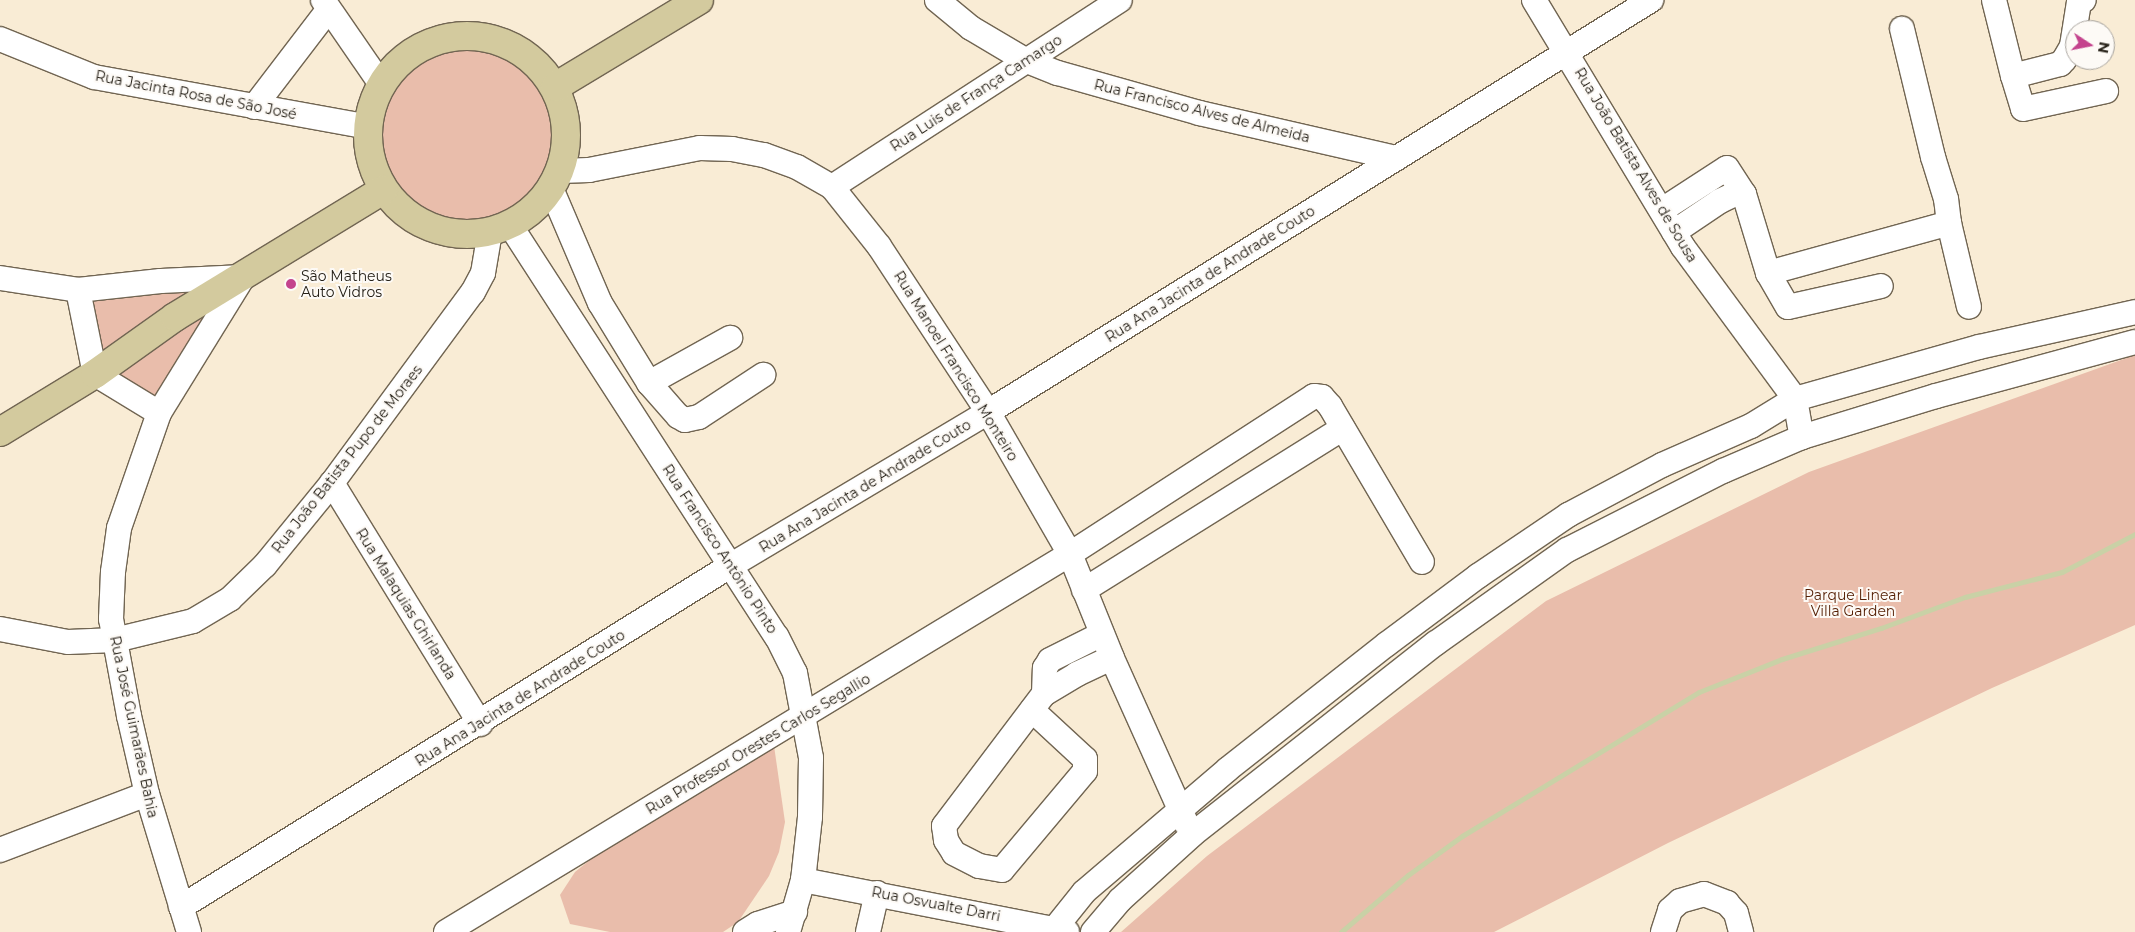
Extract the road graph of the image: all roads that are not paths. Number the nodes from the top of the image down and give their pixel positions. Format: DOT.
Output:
graph roads {
  1 [pos="699,0"];
  2 [pos="938,0"];
  3 [pos="1120,0"];
  4 [pos="1534,0"];
  5 [pos="1650,0"];
  6 [pos="1994,0"];
  7 [pos="2081,1"];
  8 [pos="326,4"];
  9 [pos="1902,29"];
  10 [pos="0,39"];
  11 [pos="1566,50"];
  12 [pos="1025,60"];
  13 [pos="2012,76"];
  14 [pos="381,84"];
  15 [pos="555,87"];
  16 [pos="2106,91"];
  17 [pos="254,107"];
  18 [pos="368,127"];
  19 [pos="1396,158"];
  20 [pos="555,179"];
  21 [pos="832,187"];
  22 [pos="384,190"];
  23 [pos="1744,194"];
  24 [pos="1662,210"];
  25 [pos="1949,223"];
  26 [pos="500,229"];
  27 [pos="1674,232"];
  28 [pos="1768,273"];
  29 [pos="242,277"];
  30 [pos="0,278"];
  31 [pos="1881,286"];
  32 [pos="78,290"];
  33 [pos="1969,307"];
  34 [pos="2135,312"];
  35 [pos="730,338"];
  36 [pos="2135,342"];
  37 [pos="95,374"];
  38 [pos="763,375"];
  39 [pos="649,383"];
  40 [pos="1795,399"];
  41 [pos="988,412"];
  42 [pos="159,413"];
  43 [pos="1343,428"];
  44 [pos="0,432"];
  45 [pos="1802,437"];
  46 [pos="332,483"];
  47 [pos="1070,554"];
  48 [pos="1422,562"];
  49 [pos="730,566"];
  50 [pos="1084,590"];
  51 [pos="0,629"];
  52 [pos="1102,634"];
  53 [pos="115,640"];
  54 [pos="1112,658"];
  55 [pos="1038,702"];
  56 [pos="805,716"];
  57 [pos="480,724"];
  58 [pos="147,794"];
  59 [pos="1179,812"];
  60 [pos="1193,834"];
  61 [pos="0,850"];
  62 [pos="803,880"];
  63 [pos="884,894"];
  64 [pos="181,907"];
  65 [pos="792,922"];
  66 [pos="1058,930"];
  67 [pos="189,932"];
  68 [pos="446,932"];
  69 [pos="744,932"];
  70 [pos="868,932"];
  71 [pos="883,932"];
  72 [pos="1093,932"];
  73 [pos="1663,932"];
  74 [pos="1741,932"];
  1 -- 15 [label="main road"];
  2 -- 12 [label="street, Rua Francisco Alves de Almeida"];
  3 -- 12 [label="street, Rua Luis de França Camargo"];
  4 -- 11 [label="street, Rua João Batista Alves de Sousa"];
  5 -- 11 [label="street, Rua Ana Jacinta de Andrade Couto"];
  6 -- 13 [label="street"];
  7 -- 13 [label="street"];
  8 -- 14 [label="street"];
  8 -- 17 [label="street"];
  9 -- 25 [label="street"];
  10 -- 17 [label="street, Rua Jacinta Rosa de São José"];
  11 -- 19 [label="street, Rua Ana Jacinta de Andrade Couto"];
  11 -- 24 [label="street, Rua João Batista Alves de Sousa"];
  12 -- 19 [label="street, Rua Francisco Alves de Almeida"];
  12 -- 21 [label="street, Rua Luis de França Camargo"];
  13 -- 16 [label="street"];
  14 -- 15 [label="main road"];
  14 -- 18 [label="main road"];
  15 -- 20 [label="main road"];
  17 -- 18 [label="street, Rua Jacinta Rosa de São José"];
  18 -- 22 [label="main road"];
  19 -- 41 [label="street, Rua Ana Jacinta de Andrade Couto"];
  20 -- 21 [label="street, Rua Manoel Francisco Monteiro"];
  20 -- 26 [label="main road"];
  20 -- 39 [label="street"];
  21 -- 41 [label="street, Rua Manoel Francisco Monteiro"];
  22 -- 26 [label="main road"];
  22 -- 29 [label="main road"];
  23 -- 24 [label="street"];
  23 -- 27 [label="street"];
  23 -- 28 [label="street"];
  24 -- 27 [label="street, Rua João Batista Alves de Sousa"];
  25 -- 28 [label="street"];
  25 -- 33 [label="street"];
  26 -- 46 [label="street, Rua João Batista Pupo de Moraes"];
  26 -- 49 [label="street, Rua Francisco Antônio Pinto"];
  27 -- 40 [label="street, Rua João Batista Alves de Sousa"];
  28 -- 31 [label="street"];
  29 -- 32 [label="street"];
  29 -- 37 [label="main road"];
  29 -- 42 [label="street, Rua José Guimarães Bahia"];
  30 -- 32 [label="street"];
  32 -- 37 [label="street"];
  34 -- 40 [label="street"];
  35 -- 39 [label="street"];
  36 -- 45 [label="street"];
  37 -- 42 [label="street"];
  37 -- 44 [label="main road"];
  38 -- 39 [label="street"];
  40 -- 45 [label="street"];
  40 -- 59 [label="street"];
  41 -- 47 [label="street, Rua Manoel Francisco Monteiro"];
  41 -- 49 [label="street, Rua Ana Jacinta de Andrade Couto"];
  42 -- 53 [label="street, Rua José Guimarães Bahia"];
  43 -- 47 [label="street, Rua Professor Orestes Carlos Segallio"];
  43 -- 48 [label="street, Rua Professor Orestes Carlos Segallio"];
  43 -- 50 [label="street"];
  45 -- 60 [label="street"];
  46 -- 53 [label="street, Rua João Batista Pupo de Moraes"];
  46 -- 57 [label="street, Rua Malaquias Ghirlanda"];
  47 -- 50 [label="street, Rua Manoel Francisco Monteiro"];
  47 -- 56 [label="street, Rua Professor Orestes Carlos Segallio"];
  49 -- 56 [label="street, Rua Francisco Antônio Pinto"];
  49 -- 57 [label="street, Rua Ana Jacinta de Andrade Couto"];
  50 -- 52 [label="street, Rua Manoel Francisco Monteiro"];
  51 -- 53 [label="street, Rua João Batista Pupo de Moraes"];
  52 -- 54 [label="street, Rua Manoel Francisco Monteiro"];
  52 -- 55 [label="street"];
  53 -- 58 [label="street, Rua José Guimarães Bahia"];
  54 -- 55 [label="street"];
  54 -- 59 [label="street, Rua Manoel Francisco Monteiro"];
  55 -- 55 [label="street"];
  56 -- 62 [label="street, Rua Francisco Antônio Pinto"];
  56 -- 68 [label="street, Rua Professor Orestes Carlos Segallio"];
  57 -- 64 [label="street, Rua Ana Jacinta de Andrade Couto"];
  58 -- 61 [label="street"];
  58 -- 64 [label="street, Rua José Guimarães Bahia"];
  59 -- 60 [label="street, Rua Manoel Francisco Monteiro"];
  59 -- 66 [label="street"];
  60 -- 72 [label="street"];
  62 -- 63 [label="street, Rua Osvualte Darri"];
  62 -- 65 [label="street, Rua Francisco Antônio Pinto"];
  63 -- 66 [label="street, Rua Osvualte Darri"];
  63 -- 70 [label="street"];
  63 -- 71 [label="street"];
  64 -- 67 [label="street, Rua José Guimarães Bahia"];
  65 -- 69 [label="street"];
  73 -- 74 [label="street"];
}
